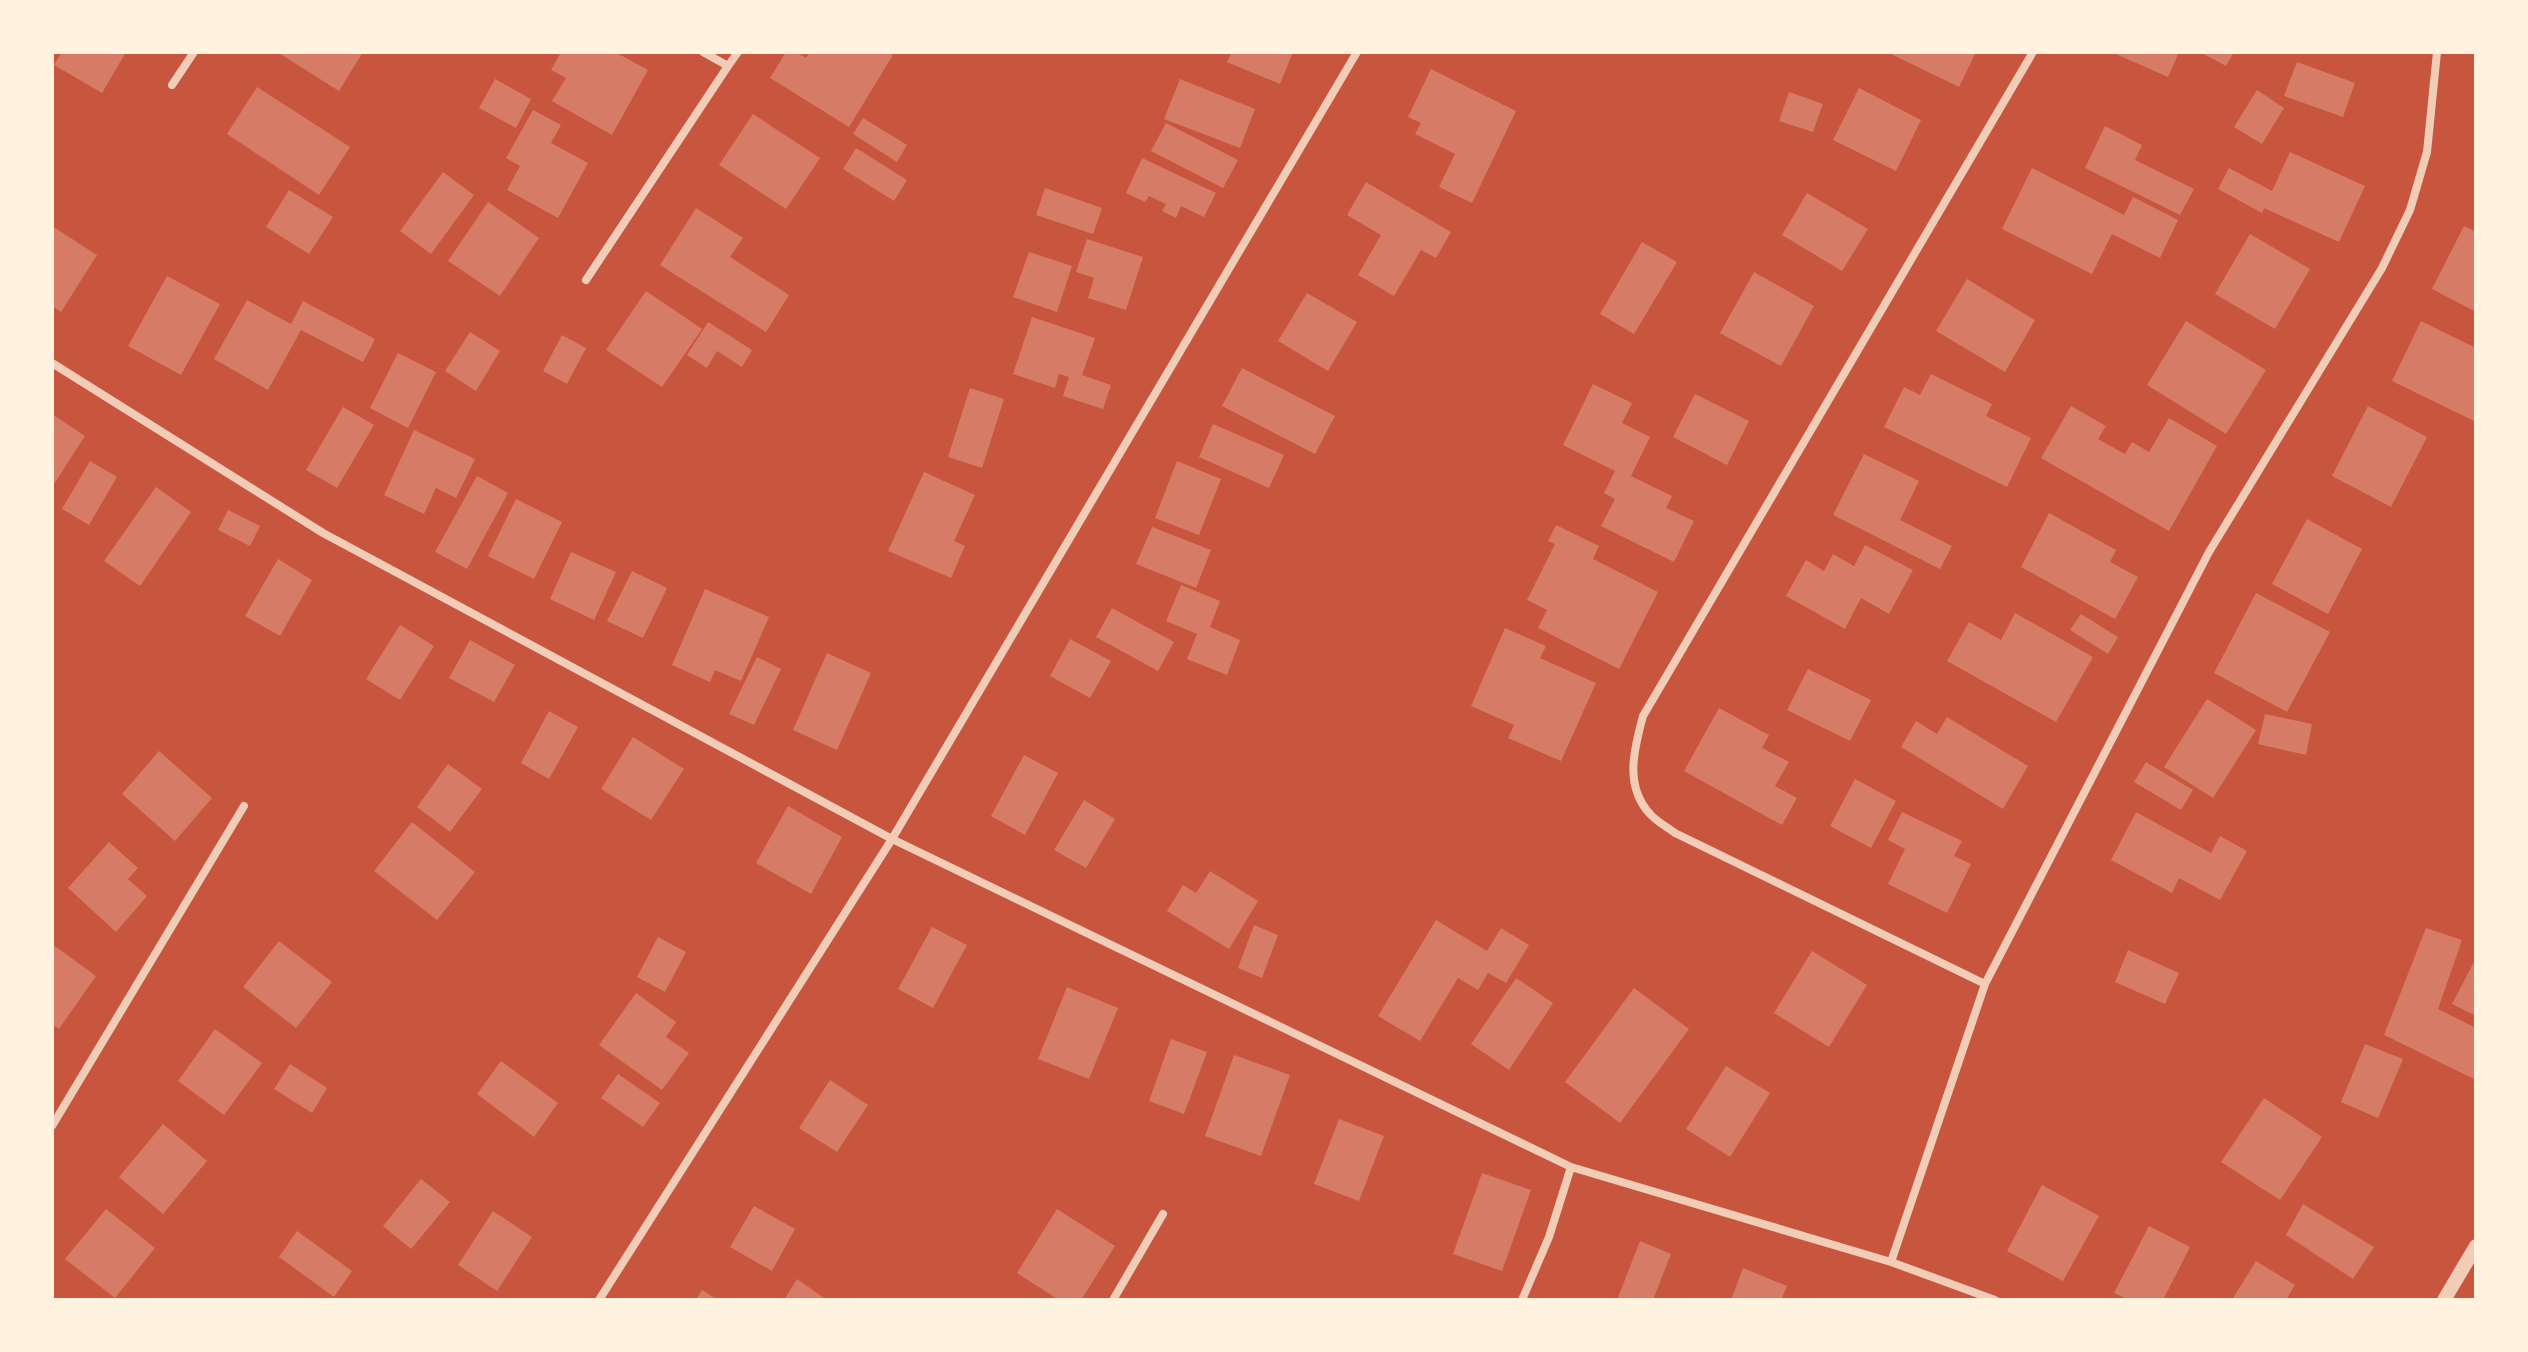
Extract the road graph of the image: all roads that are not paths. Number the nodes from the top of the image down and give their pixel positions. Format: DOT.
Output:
graph roads {
  1 [pos="194,52"];
  2 [pos="703,52"];
  3 [pos="738,52"];
  4 [pos="1357,52"];
  5 [pos="2033,52"];
  6 [pos="2437,52"];
  7 [pos="728,66"];
  8 [pos="172,85"];
  9 [pos="586,280"];
  10 [pos="52,363"];
  11 [pos="244,806"];
  12 [pos="892,839"];
  13 [pos="1985,984"];
  14 [pos="52,1126"];
  15 [pos="1571,1167"];
  16 [pos="1163,1214"];
  17 [pos="2476,1246"];
  18 [pos="1891,1262"];
  19 [pos="599,1300"];
  20 [pos="1113,1300"];
  21 [pos="1522,1300"];
  22 [pos="1995,1300"];
  23 [pos="2444,1300"];
  1 -- 8 [label="street"];
  2 -- 7 [label="street"];
  3 -- 7 [label="street"];
  4 -- 12 [label="street"];
  5 -- 13 [label="street"];
  6 -- 13 [label="street"];
  7 -- 9 [label="street"];
  10 -- 12 [label="street"];
  11 -- 14 [label="street"];
  12 -- 15 [label="street"];
  12 -- 19 [label="street"];
  13 -- 18 [label="street"];
  15 -- 18 [label="street"];
  15 -- 21 [label="street"];
  16 -- 20 [label="street"];
  17 -- 23 [label="street"];
  18 -- 22 [label="street"];
}
